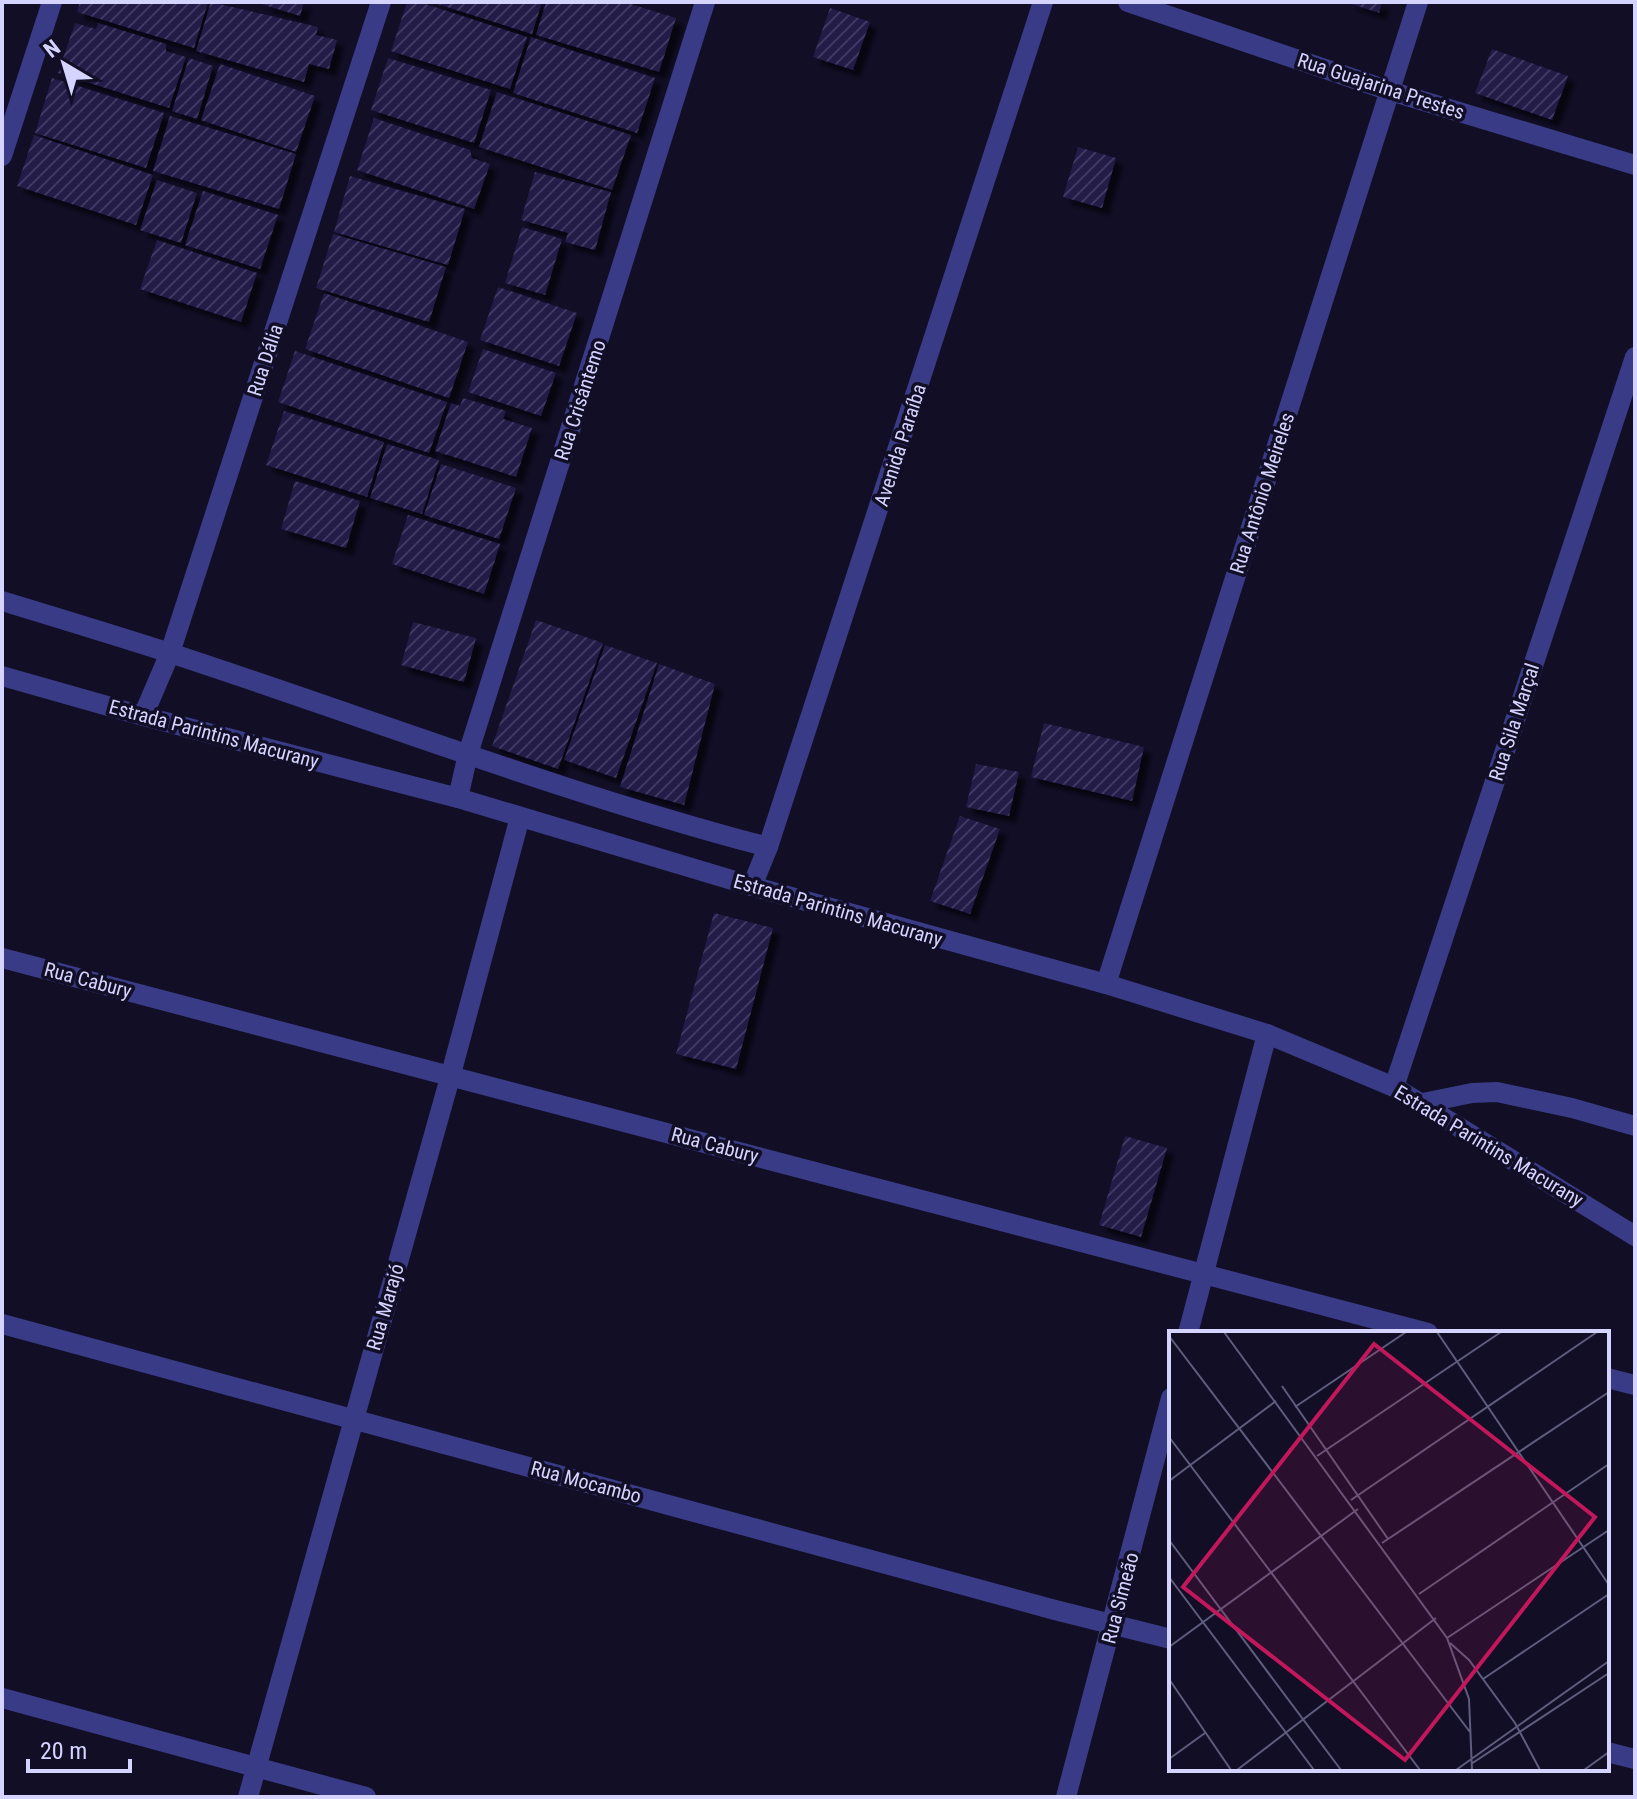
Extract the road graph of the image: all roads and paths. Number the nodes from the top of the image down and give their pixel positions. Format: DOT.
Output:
graph roads {
  1 [pos="52,2"];
  2 [pos="381,2"];
  3 [pos="705,2"];
  4 [pos="1043,2"];
  5 [pos="1128,2"];
  6 [pos="1418,2"];
  7 [pos="1390,91"];
  8 [pos="2,156"];
  9 [pos="1635,165"];
  10 [pos="1635,357"];
  11 [pos="2,601"];
  12 [pos="170,653"];
  13 [pos="2,676"];
  14 [pos="143,716"];
  15 [pos="468,754"];
  16 [pos="458,798"];
  17 [pos="520,817"];
  18 [pos="768,847"];
  19 [pos="752,886"];
  20 [pos="2,958"];
  21 [pos="1106,984"];
  22 [pos="1267,1034"];
  23 [pos="451,1074"];
  24 [pos="1394,1087"];
  25 [pos="1423,1103"];
  26 [pos="1635,1126"];
  27 [pos="1635,1236"];
  28 [pos="1202,1276"];
  29 [pos="2,1324"];
  30 [pos="1188,1331"];
  31 [pos="1420,1331"];
  32 [pos="1609,1378"];
  33 [pos="1635,1385"];
  34 [pos="1169,1406"];
  35 [pos="354,1419"];
  36 [pos="1113,1624"];
  37 [pos="1169,1638"];
  38 [pos="2,1698"];
  39 [pos="1609,1752"];
  40 [pos="1635,1759"];
  41 [pos="257,1765"];
  42 [pos="248,1797"];
  43 [pos="366,1797"];
  44 [pos="1066,1797"];
  1 -- 8 [label="street"];
  2 -- 12 [label="street, Rua Dália"];
  3 -- 15 [label="street, Rua Crisântemo"];
  4 -- 18 [label="street, Avenida Paraíba"];
  5 -- 7 [label="street, Rua Guajarina Prestes"];
  6 -- 7 [label="street, Rua Antônio Meireles"];
  7 -- 9 [label="street, Rua Guajarina Prestes"];
  7 -- 21 [label="street, Rua Antônio Meireles"];
  10 -- 24 [label="street, Rua Sila Marçal"];
  11 -- 12 [label="street, Estrada Parintins Macurany"];
  12 -- 14 [label="street, Rua Dália"];
  12 -- 15 [label="street, Estrada Parintins Macurany"];
  13 -- 14 [label="street, Estrada Parintins Macurany"];
  14 -- 16 [label="street, Estrada Parintins Macurany"];
  15 -- 16 [label="street, Rua Crisântemo"];
  15 -- 18 [label="street, Estrada Parintins Macurany"];
  16 -- 17 [label="street, Estrada Parintins Macurany"];
  17 -- 19 [label="street, Estrada Parintins Macurany"];
  17 -- 23 [label="street, Rua Marajó"];
  18 -- 19 [label="street, Avenida Paraíba"];
  19 -- 21 [label="street, Estrada Parintins Macurany"];
  20 -- 23 [label="street, Rua Cabury"];
  21 -- 22 [label="street, Estrada Parintins Macurany"];
  22 -- 24 [label="street, Estrada Parintins Macurany"];
  22 -- 28 [label="street"];
  23 -- 28 [label="street, Rua Cabury"];
  23 -- 35 [label="street, Rua Marajó"];
  24 -- 25 [label="street, Estrada Parintins Macurany"];
  25 -- 26 [label="street"];
  25 -- 27 [label="street, Estrada Parintins Macurany"];
  28 -- 30 [label="street"];
  28 -- 31 [label="street, Rua Cabury"];
  29 -- 35 [label="street, Rua Mocambo"];
  32 -- 33 [label="street"];
  34 -- 36 [label="street, Rua Simeão"];
  35 -- 36 [label="street, Rua Mocambo"];
  35 -- 41 [label="street, Rua Marajó"];
  36 -- 37 [label="street, Rua Mocambo"];
  36 -- 44 [label="street, Rua Simeão"];
  38 -- 41 [label="street"];
  39 -- 40 [label="street"];
  41 -- 42 [label="street, Rua Marajó"];
  41 -- 43 [label="street"];
}
